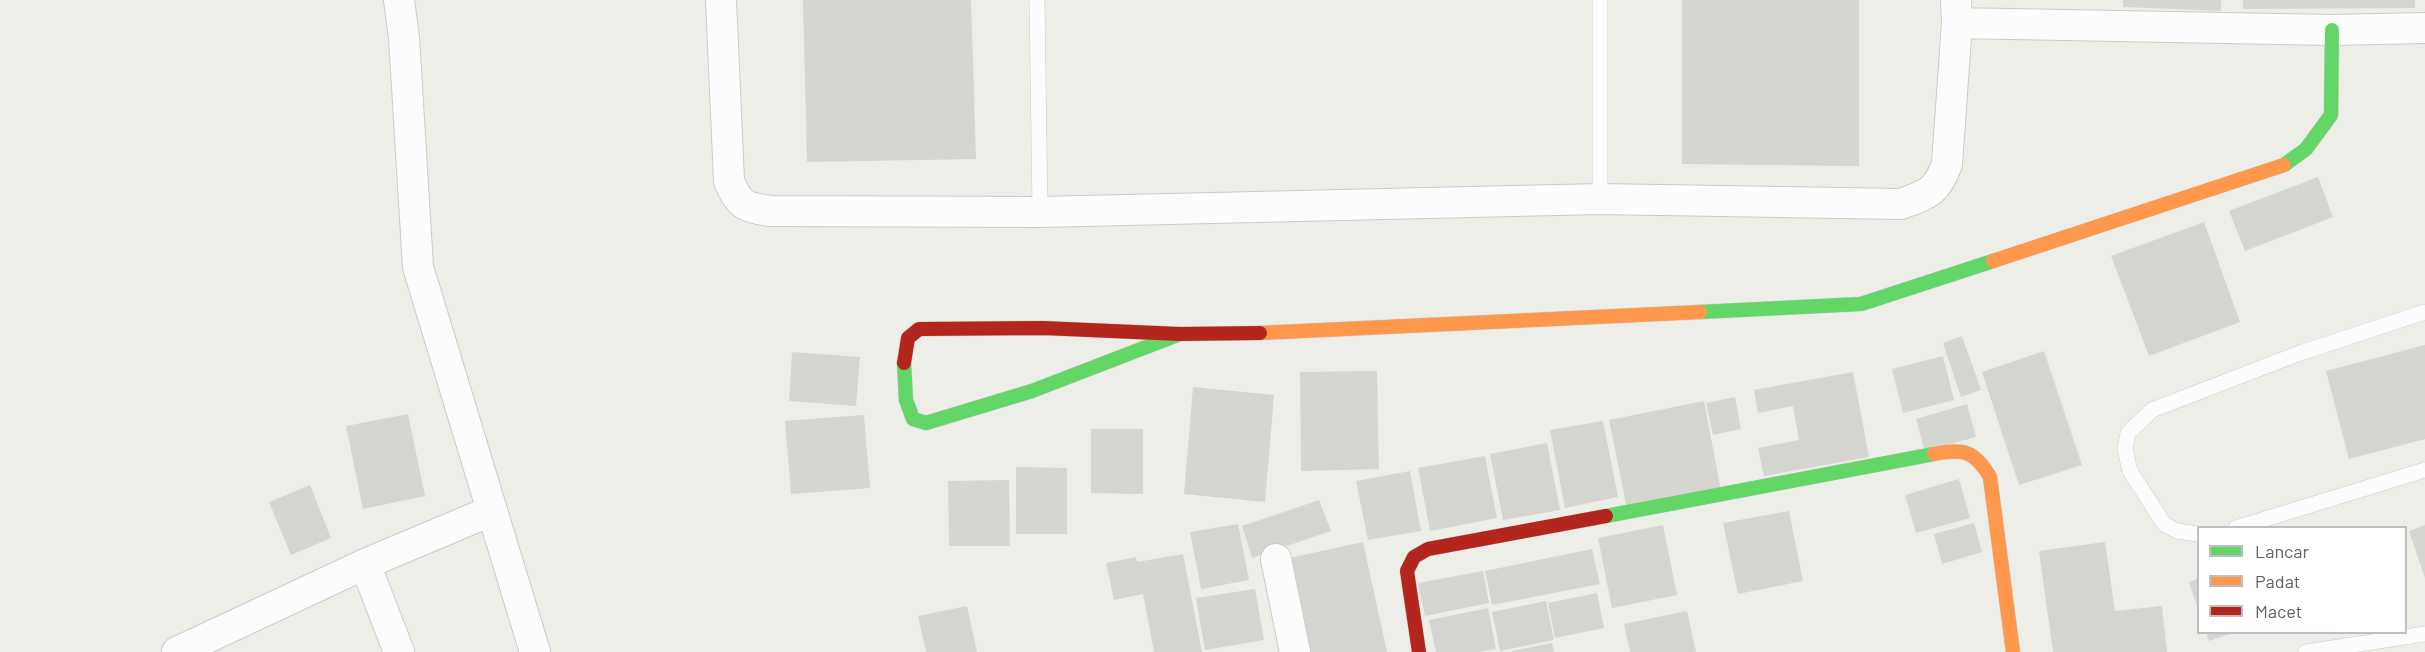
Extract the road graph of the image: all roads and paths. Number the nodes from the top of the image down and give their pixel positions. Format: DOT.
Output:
graph roads {
  1 [pos="399,0"];
  2 [pos="721,0"];
  3 [pos="1037,0"];
  4 [pos="1600,0"];
  5 [pos="1957,11"];
  6 [pos="2425,28"];
  7 [pos="2332,30"];
  8 [pos="1600,199"];
  9 [pos="1040,212"];
  10 [pos="2425,312"];
  11 [pos="1180,334"];
  12 [pos="2425,470"];
  13 [pos="491,511"];
  14 [pos="2243,526"];
  15 [pos="2197,534"];
  16 [pos="1276,559"];
  17 [pos="365,564"];
  18 [pos="2425,634"];
  19 [pos="177,652"];
  20 [pos="399,652"];
  21 [pos="535,652"];
  22 [pos="1295,652"];
  23 [pos="1419,652"];
  24 [pos="2013,652"];
  25 [pos="2306,652"];
  1 -- 13 [label="street"];
  2 -- 9 [label="street"];
  3 -- 9 [label="lane"];
  4 -- 8 [label="lane"];
  5 -- 7 [label="street"];
  5 -- 8 [label="street"];
  6 -- 7 [label="street"];
  7 -- 11 [label="street"];
  8 -- 9 [label="street"];
  10 -- 15 [label="lane"];
  11 -- 11 [label="street"];
  12 -- 14 [label="lane"];
  13 -- 17 [label="street"];
  13 -- 21 [label="street"];
  16 -- 22 [label="street"];
  17 -- 19 [label="street"];
  17 -- 20 [label="street"];
  18 -- 25 [label="lane"];
  23 -- 24 [label="street"];
}
